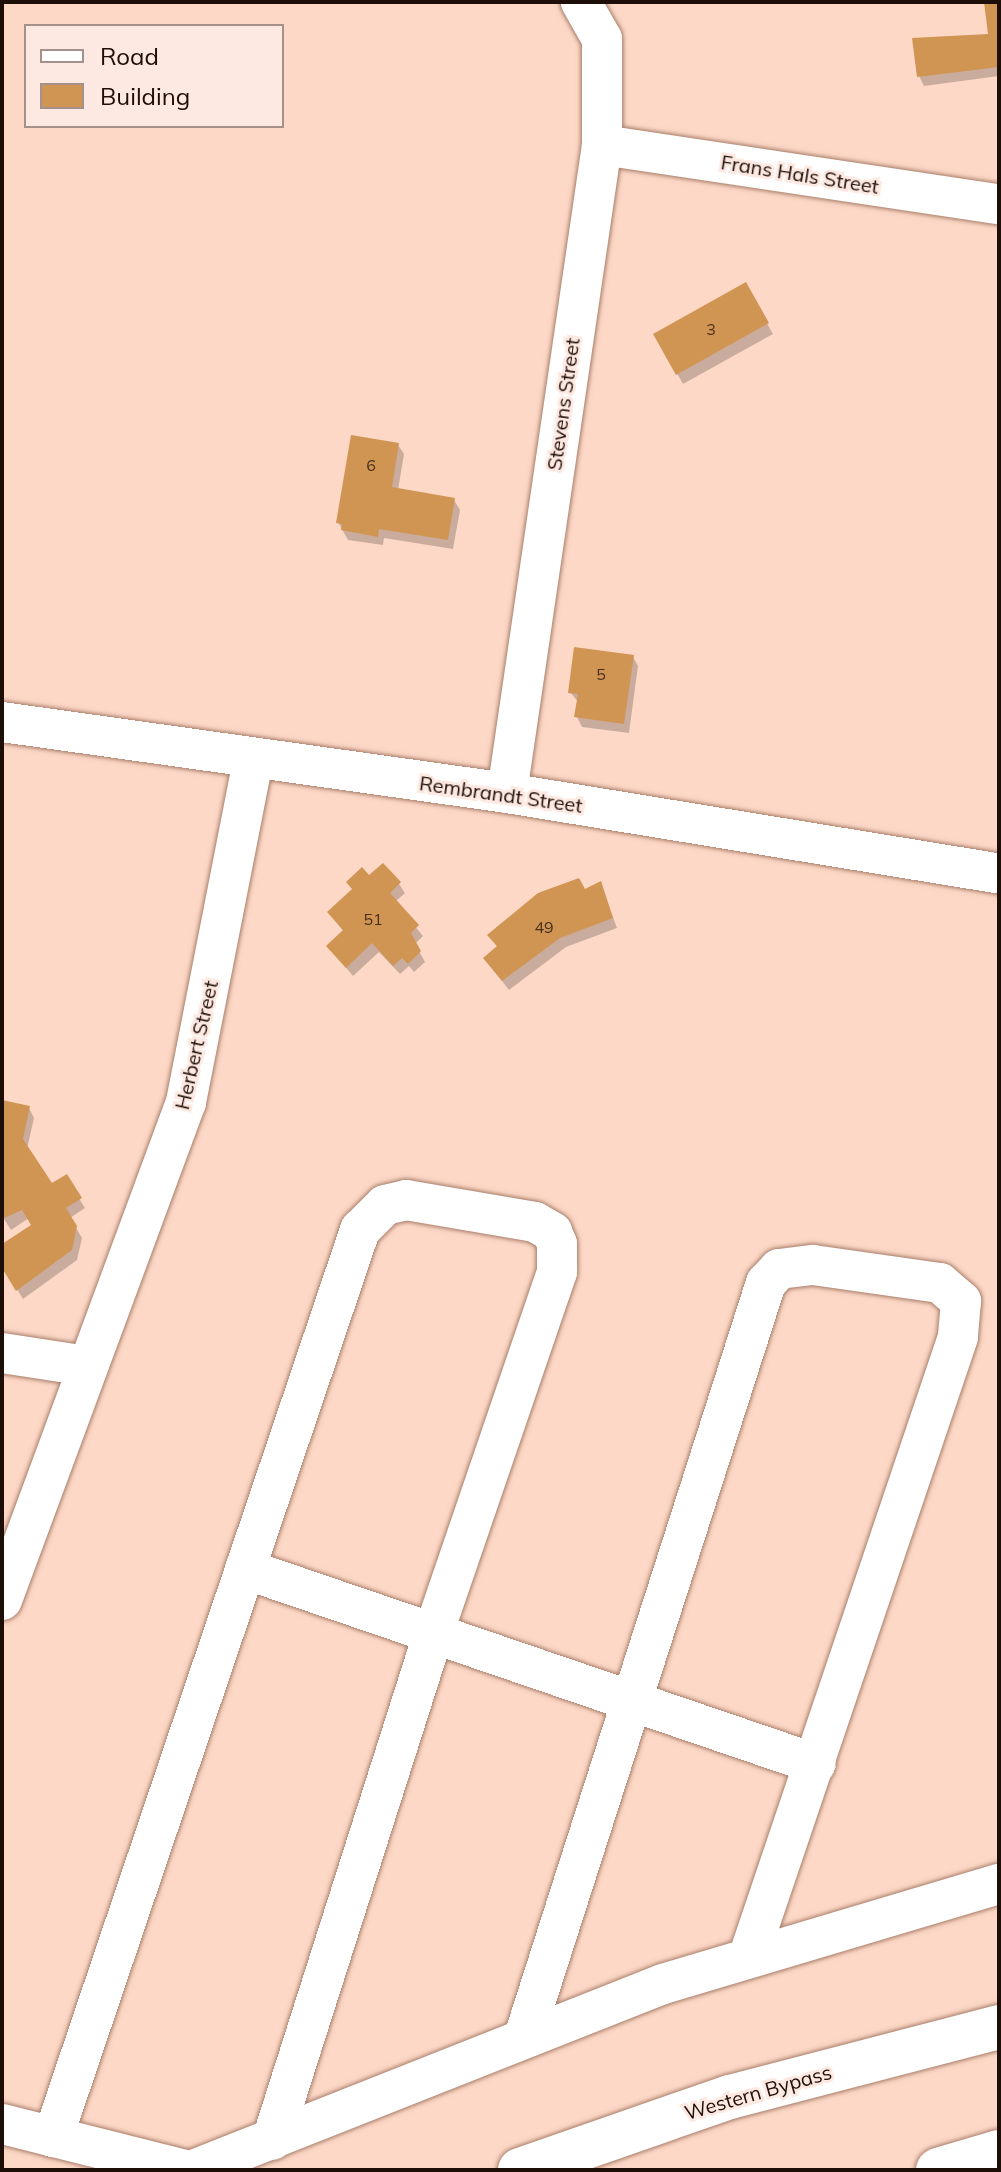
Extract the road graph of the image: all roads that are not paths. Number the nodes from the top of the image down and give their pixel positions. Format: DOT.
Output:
graph roads {
  1 [pos="587,8"];
  2 [pos="602,145"];
  3 [pos="999,204"];
  4 [pos="2,722"];
  5 [pos="253,760"];
  6 [pos="507,793"];
  7 [pos="999,874"];
  8 [pos="2,1353"];
  9 [pos="87,1366"];
  10 [pos="245,1569"];
  11 [pos="2,1600"];
  12 [pos="434,1632"];
  13 [pos="628,1699"];
  14 [pos="816,1764"];
  15 [pos="999,1884"];
  16 [pos="749,1955"];
  17 [pos="999,2027"];
  18 [pos="524,2037"];
  19 [pos="2,2124"];
  20 [pos="53,2137"];
  21 [pos="272,2140"];
  22 [pos="999,2152"];
  23 [pos="185,2170"];
  24 [pos="193,2170"];
  25 [pos="520,2170"];
  26 [pos="938,2170"];
  1 -- 2 [label="street, Stevens Street"];
  2 -- 3 [label="street, Frans Hals Street"];
  2 -- 6 [label="street, Stevens Street"];
  4 -- 5 [label="street, Rembrandt Street"];
  5 -- 6 [label="street, Rembrandt Street"];
  5 -- 9 [label="street, Herbert Street"];
  6 -- 7 [label="street, Rembrandt Street"];
  8 -- 9 [label="street"];
  9 -- 11 [label="street, Herbert Street"];
  10 -- 12 [label="street"];
  10 -- 12 [label="street"];
  10 -- 20 [label="street"];
  12 -- 13 [label="street"];
  12 -- 21 [label="street"];
  13 -- 14 [label="street"];
  13 -- 14 [label="street"];
  13 -- 18 [label="street"];
  14 -- 16 [label="street"];
  15 -- 16 [label="street"];
  16 -- 18 [label="street"];
  17 -- 25 [label="highway, Western Bypass"];
  18 -- 21 [label="street"];
  19 -- 20 [label="street"];
  20 -- 23 [label="street"];
  21 -- 24 [label="street"];
  22 -- 26 [label="highway"];
}
